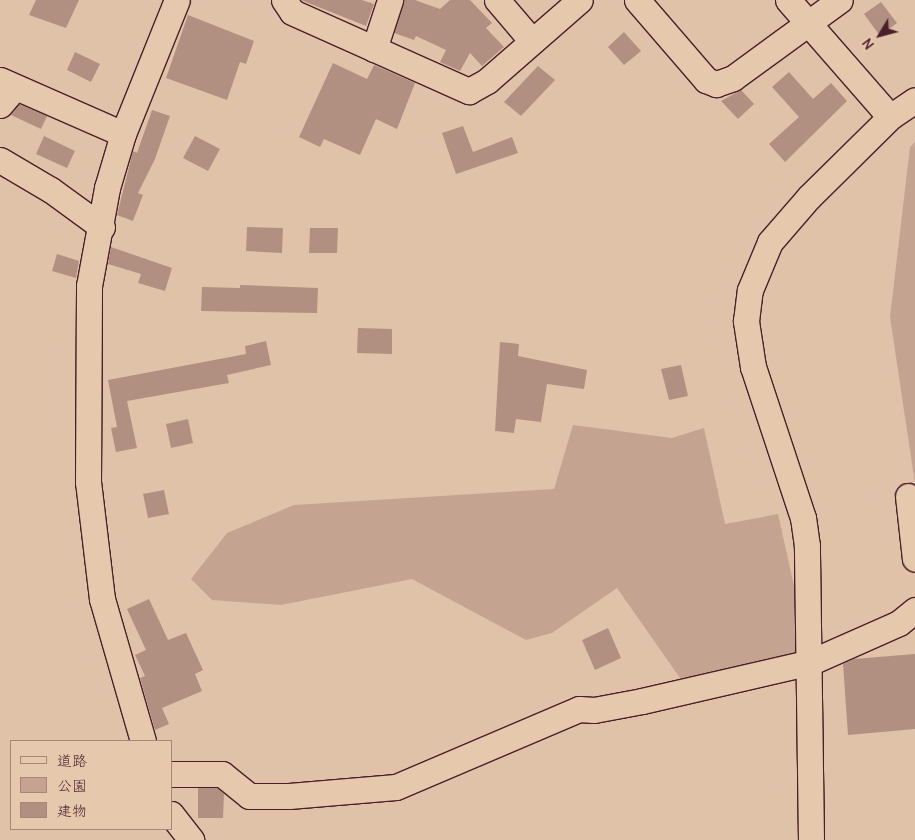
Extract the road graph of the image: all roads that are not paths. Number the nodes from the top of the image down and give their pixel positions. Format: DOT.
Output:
graph roads {
  1 [pos="177,0"];
  2 [pos="284,0"];
  3 [pos="390,0"];
  4 [pos="497,0"];
  5 [pos="580,0"];
  6 [pos="637,0"];
  7 [pos="788,0"];
  8 [pos="840,0"];
  9 [pos="809,24"];
  10 [pos="532,41"];
  11 [pos="374,49"];
  12 [pos="5,90"];
  13 [pos="915,100"];
  14 [pos="890,117"];
  15 [pos="122,134"];
  16 [pos="0,160"];
  17 [pos="102,227"];
  18 [pos="908,496"];
  19 [pos="915,559"];
  20 [pos="915,610"];
  21 [pos="810,662"];
  22 [pos="143,740"];
  23 [pos="172,774"];
  24 [pos="172,815"];
  25 [pos="191,840"];
  26 [pos="811,840"];
  1 -- 15 [label="street"];
  2 -- 11 [label="street"];
  3 -- 11 [label="street"];
  4 -- 10 [label="street"];
  5 -- 10 [label="street"];
  6 -- 9 [label="street"];
  7 -- 9 [label="street"];
  8 -- 9 [label="street"];
  9 -- 14 [label="street"];
  10 -- 11 [label="street"];
  12 -- 15 [label="street"];
  13 -- 14 [label="street"];
  14 -- 21 [label="street"];
  15 -- 17 [label="street"];
  16 -- 17 [label="street"];
  17 -- 22 [label="street"];
  18 -- 19 [label="street"];
  20 -- 21 [label="street"];
  21 -- 23 [label="street"];
  21 -- 26 [label="street"];
  24 -- 25 [label="street"];
}
